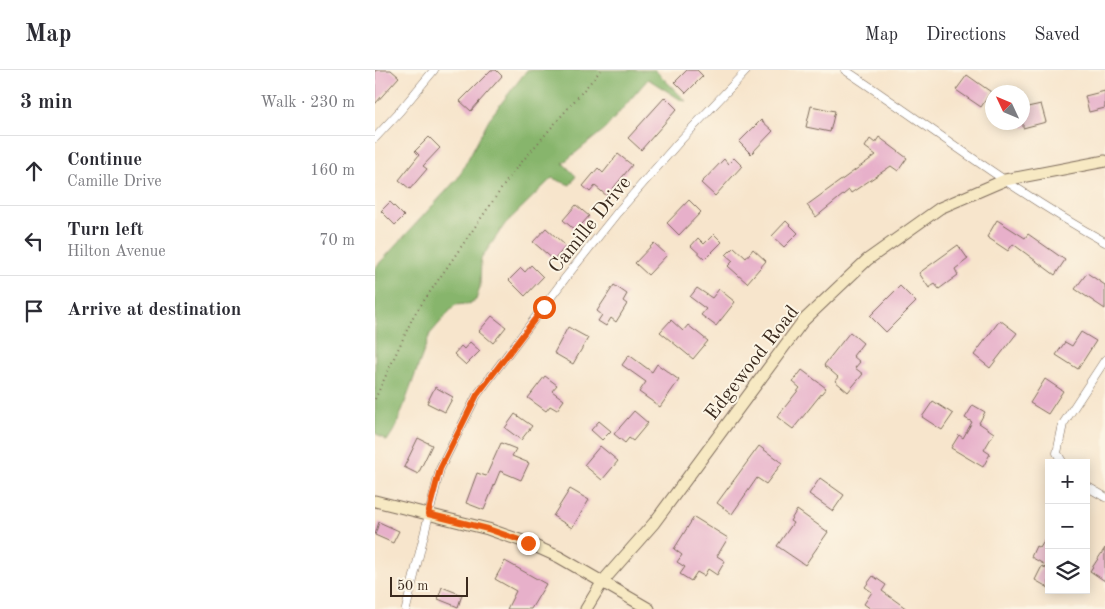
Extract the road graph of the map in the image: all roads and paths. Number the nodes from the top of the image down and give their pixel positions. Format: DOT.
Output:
graph roads {
  1 [pos="434,70"];
  2 [pos="601,70"];
  3 [pos="747,70"];
  4 [pos="845,70"];
  5 [pos="375,138"];
  6 [pos="1105,161"];
  7 [pos="1005,180"];
  8 [pos="1105,242"];
  9 [pos="1105,360"];
  10 [pos="375,399"];
  11 [pos="1061,459"];
  12 [pos="1090,488"];
  13 [pos="1105,497"];
  14 [pos="375,500"];
  15 [pos="428,514"];
  16 [pos="603,582"];
  17 [pos="405,609"];
  18 [pos="586,609"];
  19 [pos="649,609"];
  1 -- 5 [label="street"];
  2 -- 10 [label="path"];
  3 -- 15 [label="street, Camille Drive"];
  4 -- 7 [label="street"];
  6 -- 7 [label="street, Edgewood Road"];
  7 -- 8 [label="street"];
  7 -- 16 [label="street, Edgewood Road"];
  9 -- 11 [label="street"];
  12 -- 13 [label="street"];
  14 -- 15 [label="street"];
  15 -- 16 [label="street"];
  15 -- 17 [label="street, Camille Drive"];
  16 -- 18 [label="street, Edgewood Road"];
  16 -- 19 [label="street"];
}
